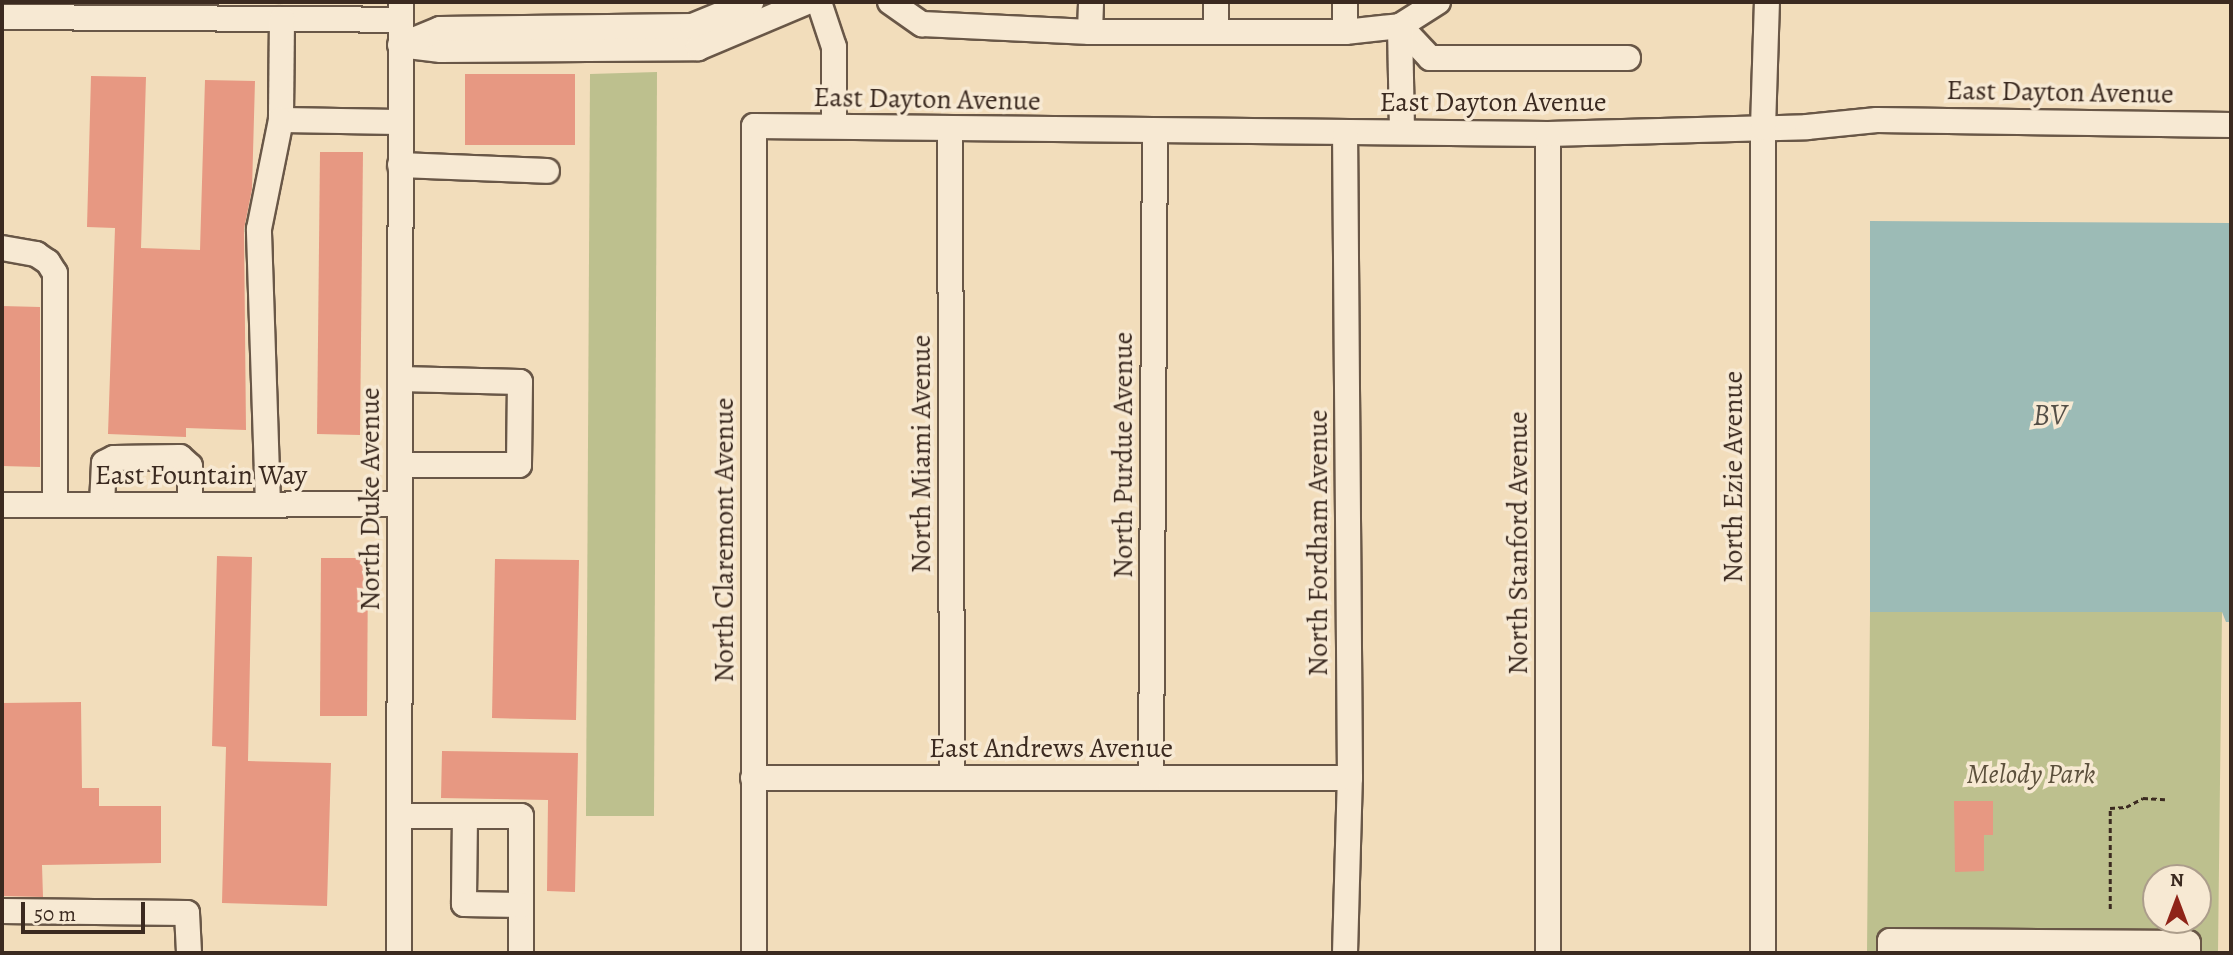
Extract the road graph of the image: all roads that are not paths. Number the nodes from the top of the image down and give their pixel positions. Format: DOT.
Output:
graph roads {
  1 [pos="751,2"];
  2 [pos="807,2"];
  3 [pos="820,2"];
  4 [pos="890,2"];
  5 [pos="1091,2"];
  6 [pos="1216,2"];
  7 [pos="1345,2"];
  8 [pos="1438,2"];
  9 [pos="1767,2"];
  10 [pos="30,9"];
  11 [pos="154,10"];
  12 [pos="400,11"];
  13 [pos="2,17"];
  14 [pos="282,19"];
  15 [pos="1400,26"];
  16 [pos="1216,30"];
  17 [pos="1090,32"];
  18 [pos="1345,32"];
  19 [pos="400,45"];
  20 [pos="1628,58"];
  21 [pos="281,120"];
  22 [pos="400,122"];
  23 [pos="2231,125"];
  24 [pos="754,126"];
  25 [pos="834,126"];
  26 [pos="1762,128"];
  27 [pos="950,130"];
  28 [pos="1155,132"];
  29 [pos="1345,132"];
  30 [pos="1402,132"];
  31 [pos="1548,134"];
  32 [pos="400,164"];
  33 [pos="547,171"];
  34 [pos="2,248"];
  35 [pos="400,379"];
  36 [pos="400,465"];
  37 [pos="268,504"];
  38 [pos="400,504"];
  39 [pos="2,505"];
  40 [pos="55,505"];
  41 [pos="102,505"];
  42 [pos="190,505"];
  43 [pos="753,778"];
  44 [pos="952,778"];
  45 [pos="1151,778"];
  46 [pos="1350,778"];
  47 [pos="399,816"];
  48 [pos="466,816"];
  49 [pos="521,905"];
  50 [pos="2,911"];
  51 [pos="189,953"];
  52 [pos="399,953"];
  53 [pos="521,953"];
  54 [pos="754,953"];
  55 [pos="1345,953"];
  56 [pos="1548,953"];
  57 [pos="1763,953"];
  58 [pos="1890,953"];
  59 [pos="2188,953"];
  1 -- 19 [label="street"];
  2 -- 19 [label="street"];
  3 -- 25 [label="street"];
  4 -- 17 [label="street"];
  5 -- 17 [label="street"];
  6 -- 16 [label="street"];
  7 -- 18 [label="street"];
  8 -- 15 [label="street"];
  9 -- 26 [label="street, North Ezie Avenue"];
  10 -- 11 [label="street"];
  10 -- 13 [label="street"];
  11 -- 14 [label="street"];
  12 -- 14 [label="street"];
  12 -- 19 [label="street, North Duke Avenue"];
  14 -- 21 [label="street"];
  15 -- 18 [label="street"];
  15 -- 20 [label="street"];
  15 -- 30 [label="street"];
  16 -- 17 [label="street"];
  16 -- 18 [label="street"];
  19 -- 22 [label="street, North Duke Avenue"];
  21 -- 22 [label="street"];
  21 -- 37 [label="street"];
  22 -- 32 [label="street, North Duke Avenue"];
  23 -- 26 [label="street, East Dayton Avenue"];
  24 -- 25 [label="street, East Dayton Avenue"];
  24 -- 43 [label="street, North Claremont Avenue"];
  25 -- 27 [label="street, East Dayton Avenue"];
  26 -- 31 [label="street, East Dayton Avenue"];
  26 -- 57 [label="street, North Ezie Avenue"];
  27 -- 28 [label="street, East Dayton Avenue"];
  27 -- 44 [label="street, North Miami Avenue"];
  28 -- 29 [label="street, East Dayton Avenue"];
  28 -- 45 [label="street, North Purdue Avenue"];
  29 -- 30 [label="street, East Dayton Avenue"];
  29 -- 46 [label="street, North Fordham Avenue"];
  30 -- 31 [label="street, East Dayton Avenue"];
  31 -- 56 [label="street, North Stanford Avenue"];
  32 -- 33 [label="street"];
  32 -- 35 [label="street, North Duke Avenue"];
  34 -- 40 [label="street"];
  35 -- 36 [label="street, North Duke Avenue"];
  35 -- 36 [label="street"];
  36 -- 38 [label="street, North Duke Avenue"];
  37 -- 38 [label="street, East Fountain Way"];
  37 -- 42 [label="street, East Fountain Way"];
  38 -- 47 [label="street, North Duke Avenue"];
  39 -- 40 [label="street, East Fountain Way"];
  40 -- 41 [label="street, East Fountain Way"];
  41 -- 42 [label="street, East Fountain Way"];
  41 -- 42 [label="street"];
  43 -- 44 [label="street, East Andrews Avenue"];
  43 -- 54 [label="street, North Claremont Avenue"];
  44 -- 45 [label="street, East Andrews Avenue"];
  45 -- 46 [label="street, East Andrews Avenue"];
  46 -- 55 [label="street, North Fordham Avenue"];
  47 -- 48 [label="street"];
  47 -- 52 [label="street, North Duke Avenue"];
  48 -- 49 [label="street"];
  48 -- 49 [label="street"];
  49 -- 53 [label="street"];
  50 -- 51 [label="street"];
  58 -- 59 [label="street"];
}
